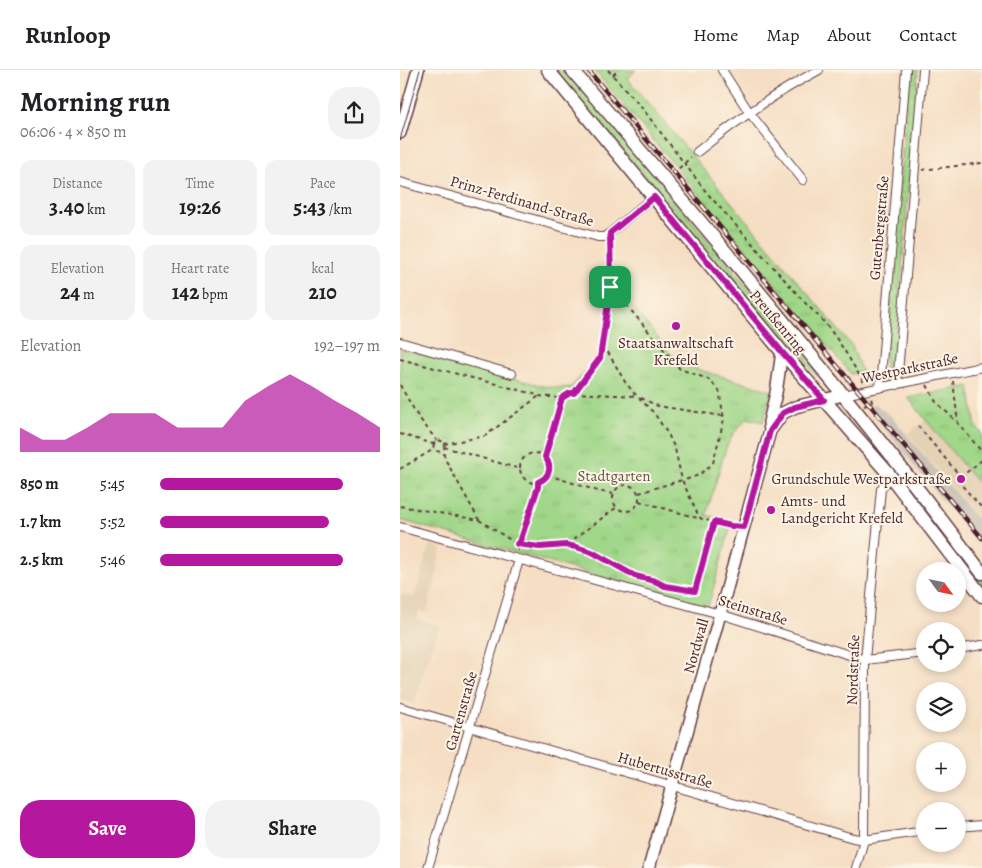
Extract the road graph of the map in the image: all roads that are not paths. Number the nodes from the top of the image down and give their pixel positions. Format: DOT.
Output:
graph roads {
  1 [pos="418,70"];
  2 [pos="548,70"];
  3 [pos="572,70"];
  4 [pos="722,70"];
  5 [pos="819,70"];
  6 [pos="906,70"];
  7 [pos="924,70"];
  8 [pos="749,112"];
  9 [pos="400,133"];
  10 [pos="697,152"];
  11 [pos="803,180"];
  12 [pos="400,182"];
  13 [pos="654,197"];
  14 [pos="400,342"];
  15 [pos="782,352"];
  16 [pos="982,367"];
  17 [pos="512,374"];
  18 [pos="897,385"];
  19 [pos="880,388"];
  20 [pos="843,395"];
  21 [pos="824,400"];
  22 [pos="770,431"];
  23 [pos="890,476"];
  24 [pos="400,527"];
  25 [pos="519,560"];
  26 [pos="982,573"];
  27 [pos="982,596"];
  28 [pos="720,614"];
  29 [pos="982,646"];
  30 [pos="966,647"];
  31 [pos="916,654"];
  32 [pos="865,660"];
  33 [pos="400,707"];
  34 [pos="471,727"];
  35 [pos="672,786"];
  36 [pos="982,825"];
  37 [pos="966,827"];
  38 [pos="916,832"];
  39 [pos="864,840"];
  40 [pos="428,868"];
  41 [pos="649,868"];
  42 [pos="856,868"];
  1 -- 9 [label="street"];
  2 -- 13 [label="main road, Preußenring"];
  3 -- 20 [label="main road, Preußenring"];
  4 -- 8 [label="street"];
  5 -- 8 [label="street"];
  6 -- 19 [label="street, Gutenbergstraße"];
  7 -- 18 [label="street, Gutenbergstraße"];
  8 -- 10 [label="street"];
  8 -- 11 [label="street"];
  12 -- 13 [label="street, Prinz-Ferdinand-Straße"];
  13 -- 15 [label="main road, Preußenring"];
  14 -- 17 [label="street"];
  15 -- 21 [label="main road, Preußenring"];
  15 -- 22 [label="street, Nordwall"];
  16 -- 18 [label="street, Westparkstraße"];
  18 -- 19 [label="street, Westparkstraße"];
  19 -- 20 [label="street, Westparkstraße"];
  20 -- 21 [label="street, Nordwall"];
  20 -- 26 [label="main road, Preußenring"];
  21 -- 22 [label="street, Nordwall"];
  21 -- 23 [label="main road, Preußenring"];
  22 -- 28 [label="street, Nordwall"];
  23 -- 27 [label="main road, Preußenring"];
  23 -- 32 [label="street, Nordstraße"];
  24 -- 25 [label="street, Steinstraße"];
  25 -- 28 [label="street, Steinstraße"];
  25 -- 34 [label="street, Gartenstraße"];
  28 -- 32 [label="street, Steinstraße"];
  28 -- 35 [label="street, Nordwall"];
  29 -- 30 [label="street"];
  31 -- 32 [label="street, Steinstraße"];
  32 -- 39 [label="street, Nordstraße"];
  33 -- 34 [label="street, Hubertusstraße"];
  34 -- 35 [label="street, Hubertusstraße"];
  34 -- 40 [label="street, Gartenstraße"];
  35 -- 39 [label="street, Hubertusstraße"];
  35 -- 41 [label="street, Nordwall"];
  36 -- 37 [label="street"];
  38 -- 39 [label="street, Hubertusstraße"];
  39 -- 42 [label="street, Nordstraße"];
}
